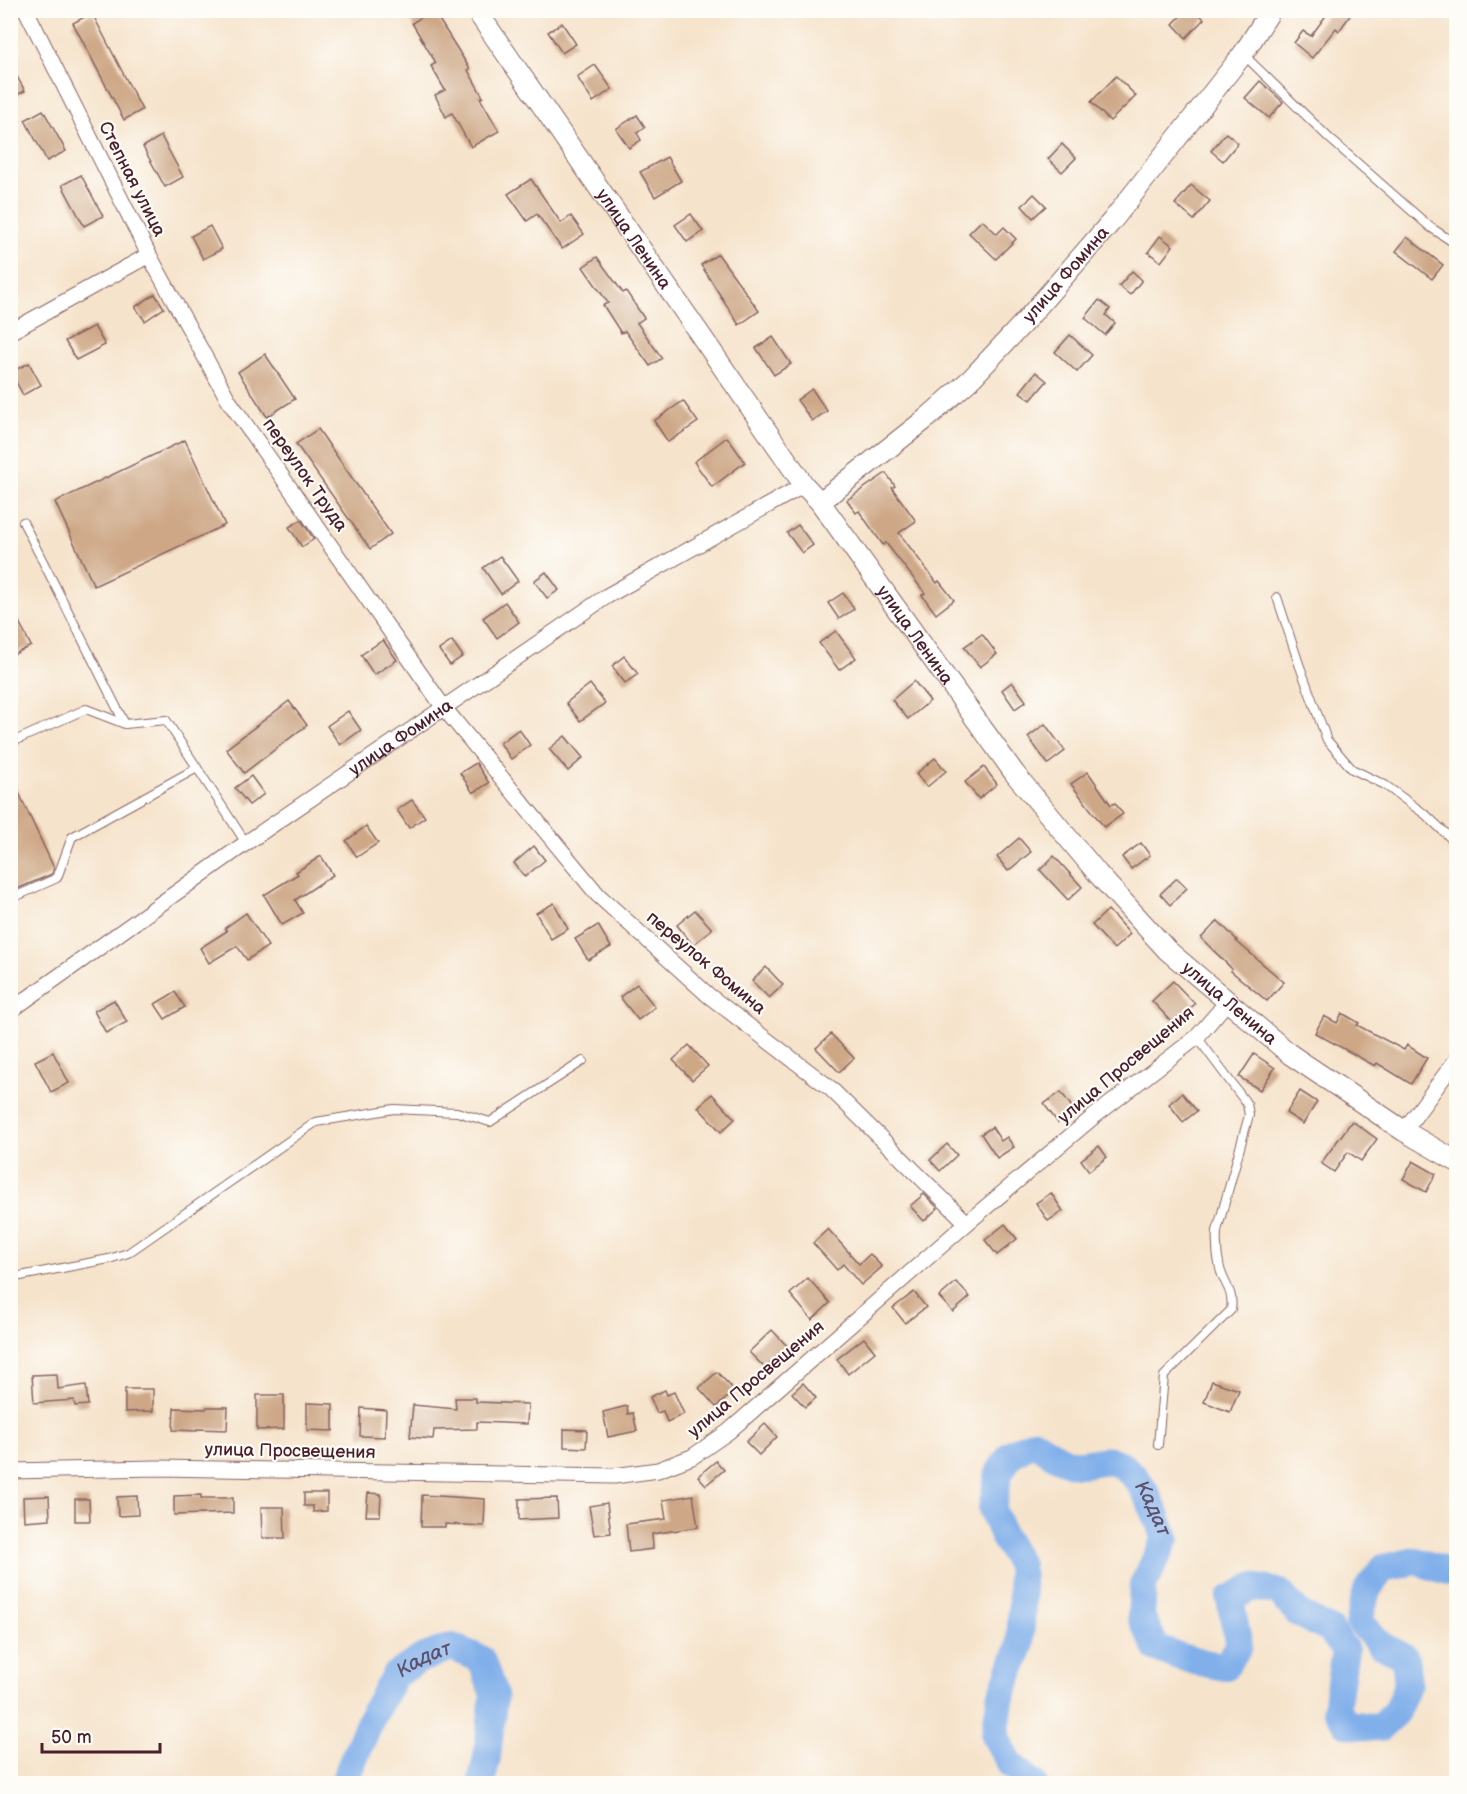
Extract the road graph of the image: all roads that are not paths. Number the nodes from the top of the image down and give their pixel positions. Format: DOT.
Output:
graph roads {
  1 [pos="26,10"];
  2 [pos="476,10"];
  3 [pos="1271,10"];
  4 [pos="1243,54"];
  5 [pos="1456,244"];
  6 [pos="148,255"];
  7 [pos="10,332"];
  8 [pos="804,485"];
  9 [pos="820,502"];
  10 [pos="23,522"];
  11 [pos="1277,597"];
  12 [pos="444,708"];
  13 [pos="125,724"];
  14 [pos="10,743"];
  15 [pos="197,768"];
  16 [pos="246,843"];
  17 [pos="1456,843"];
  18 [pos="10,899"];
  19 [pos="1227,1002"];
  20 [pos="10,1011"];
  21 [pos="1197,1037"];
  22 [pos="1456,1060"];
  23 [pos="583,1061"];
  24 [pos="1404,1131"];
  25 [pos="1456,1161"];
  26 [pos="967,1223"];
  27 [pos="10,1278"];
  28 [pos="1158,1446"];
  29 [pos="10,1471"];
  1 -- 6 [label="street, Степная улица"];
  2 -- 8 [label="street, улица Ленина"];
  3 -- 4 [label="street, улица Фомина"];
  4 -- 5 [label="lane"];
  4 -- 9 [label="street, улица Фомина"];
  6 -- 7 [label="street, Степная улица"];
  6 -- 12 [label="street, переулок Труда"];
  8 -- 9 [label="street, улица Ленина"];
  8 -- 12 [label="street, улица Фомина"];
  9 -- 19 [label="street, улица Ленина"];
  10 -- 13 [label="lane"];
  11 -- 17 [label="lane"];
  12 -- 16 [label="street, улица Фомина"];
  12 -- 26 [label="street, переулок Фомина"];
  13 -- 14 [label="lane"];
  13 -- 15 [label="lane"];
  15 -- 16 [label="lane"];
  15 -- 18 [label="lane"];
  16 -- 20 [label="street, улица Фомина"];
  19 -- 21 [label="street, улица Просвещения"];
  19 -- 24 [label="street, улица Ленина"];
  21 -- 26 [label="street, улица Просвещения"];
  21 -- 28 [label="lane"];
  22 -- 24 [label="street"];
  23 -- 27 [label="lane"];
  24 -- 25 [label="street, улица Ленина"];
  26 -- 29 [label="street, улица Просвещения"];
}
